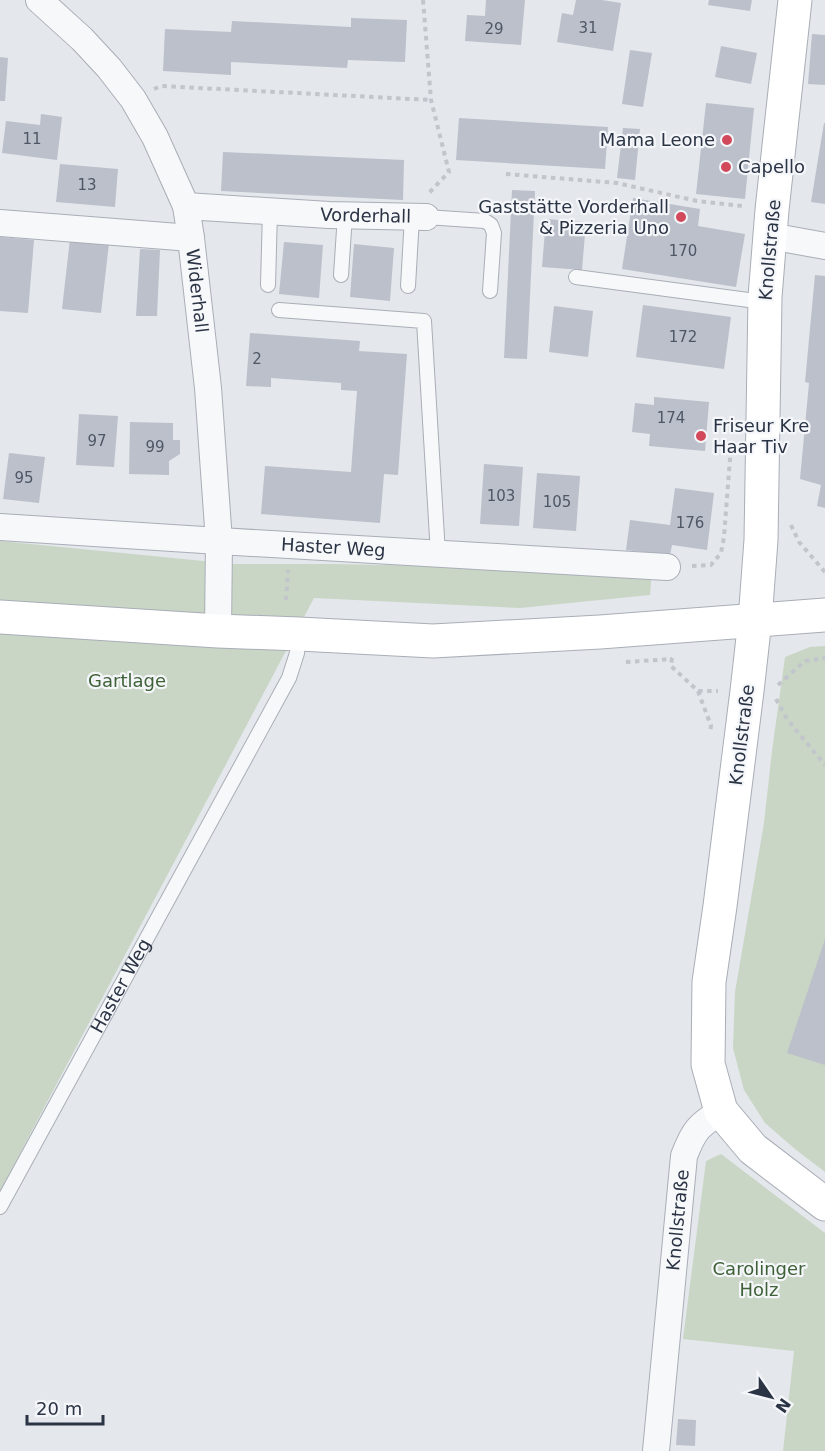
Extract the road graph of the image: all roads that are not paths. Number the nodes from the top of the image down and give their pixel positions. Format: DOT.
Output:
graph roads {
  1 [pos="39,0"];
  2 [pos="795,0"];
  3 [pos="186,206"];
  4 [pos="270,211"];
  5 [pos="345,215"];
  6 [pos="419,217"];
  7 [pos="0,223"];
  8 [pos="771,223"];
  9 [pos="192,238"];
  10 [pos="825,246"];
  11 [pos="341,275"];
  12 [pos="576,277"];
  13 [pos="268,285"];
  14 [pos="408,286"];
  15 [pos="490,291"];
  16 [pos="765,302"];
  17 [pos="279,310"];
  18 [pos="0,526"];
  19 [pos="219,541"];
  20 [pos="438,554"];
  21 [pos="678,567"];
  22 [pos="825,615"];
  23 [pos="0,617"];
  24 [pos="755,620"];
  25 [pos="218,632"];
  26 [pos="298,634"];
  27 [pos="721,1111"];
  28 [pos="825,1204"];
  29 [pos="0,1207"];
  30 [pos="656,1451"];
  1 -- 3 [label="street, Widerhall"];
  2 -- 8 [label="street, Knollstraße"];
  3 -- 4 [label="street, Vorderhall"];
  3 -- 9 [label="street, Widerhall"];
  4 -- 5 [label="street, Vorderhall"];
  4 -- 13 [label="lane"];
  5 -- 6 [label="street, Vorderhall"];
  5 -- 11 [label="lane"];
  6 -- 14 [label="lane"];
  6 -- 15 [label="lane"];
  7 -- 9 [label="street"];
  8 -- 10 [label="street"];
  8 -- 16 [label="street, Knollstraße"];
  9 -- 19 [label="street, Widerhall"];
  12 -- 16 [label="lane"];
  16 -- 24 [label="street, Knollstraße"];
  17 -- 20 [label="lane"];
  18 -- 19 [label="street, Haster Weg"];
  19 -- 20 [label="street, Haster Weg"];
  19 -- 25 [label="street, Widerhall"];
  20 -- 21 [label="street, Haster Weg"];
  22 -- 24 [label="street"];
  23 -- 25 [label="street"];
  24 -- 26 [label="street"];
  24 -- 27 [label="street, Knollstraße"];
  25 -- 26 [label="street"];
  26 -- 29 [label="lane, Haster Weg"];
  27 -- 28 [label="street"];
  27 -- 30 [label="street, Knollstraße"];
}
